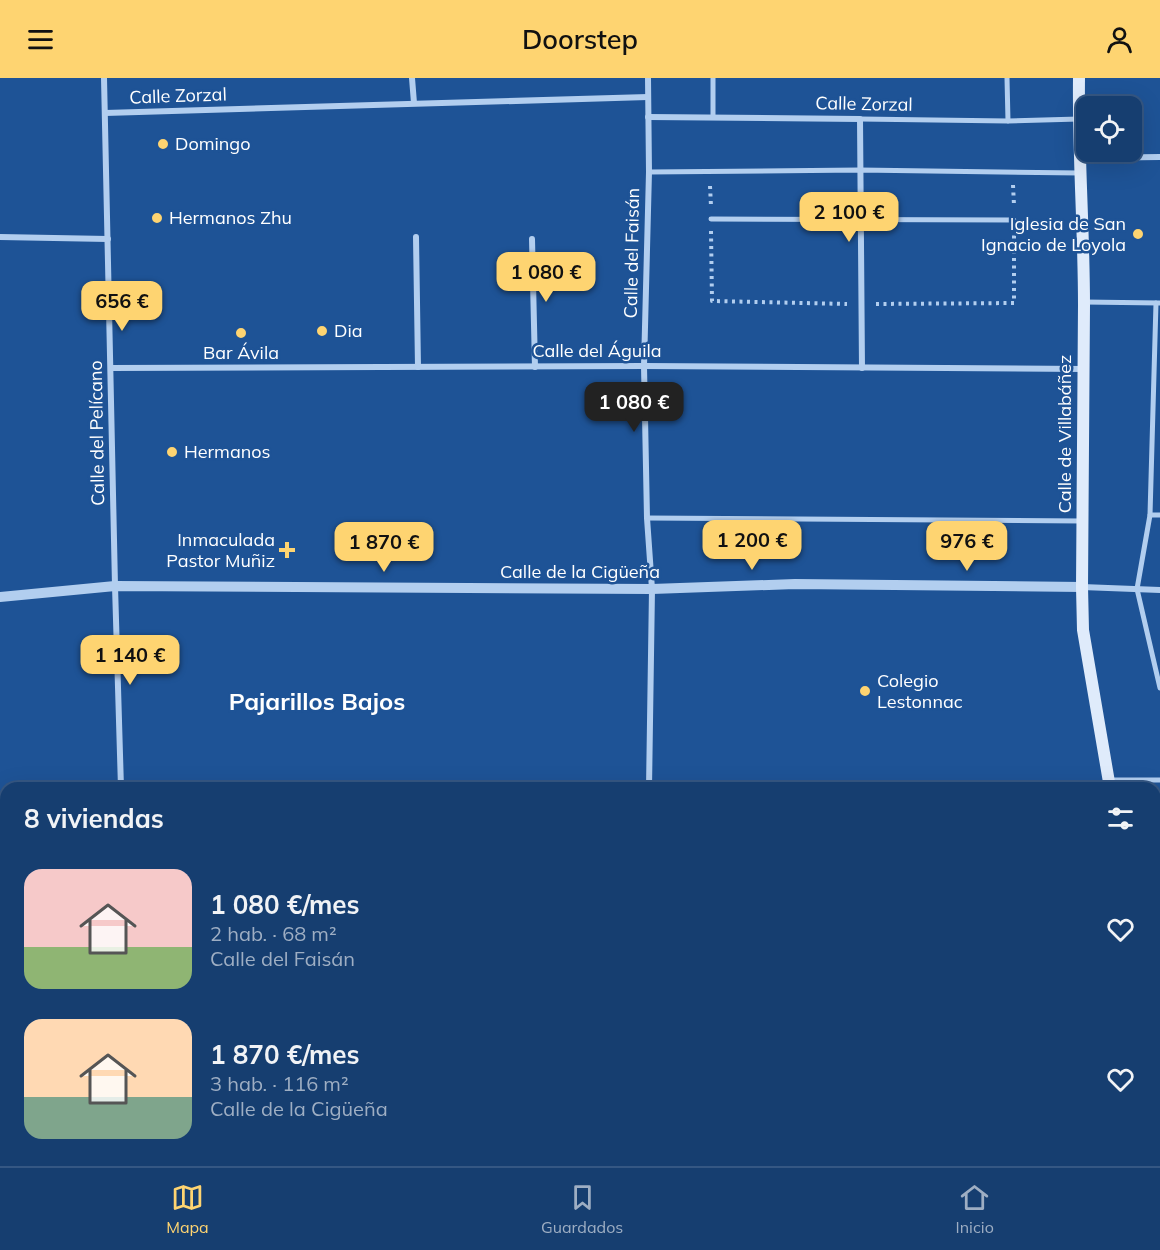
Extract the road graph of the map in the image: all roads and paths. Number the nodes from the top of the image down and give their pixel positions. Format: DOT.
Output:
graph roads {
  1 [pos="104,78"];
  2 [pos="412,78"];
  3 [pos="648,78"];
  4 [pos="713,78"];
  5 [pos="1007,78"];
  6 [pos="1079,78"];
  7 [pos="1079,96"];
  8 [pos="648,97"];
  9 [pos="414,103"];
  10 [pos="105,113"];
  11 [pos="648,117"];
  12 [pos="713,117"];
  13 [pos="860,119"];
  14 [pos="1076,119"];
  15 [pos="1008,121"];
  16 [pos="1142,157"];
  17 [pos="1160,157"];
  18 [pos="1081,162"];
  19 [pos="860,171"];
  20 [pos="649,172"];
  21 [pos="710,172"];
  22 [pos="1013,172"];
  23 [pos="1081,173"];
  24 [pos="711,219"];
  25 [pos="861,219"];
  26 [pos="1014,220"];
  27 [pos="0,237"];
  28 [pos="416,237"];
  29 [pos="108,239"];
  30 [pos="532,239"];
  31 [pos="1084,302"];
  32 [pos="1158,303"];
  33 [pos="861,304"];
  34 [pos="644,366"];
  35 [pos="418,367"];
  36 [pos="535,367"];
  37 [pos="111,368"];
  38 [pos="862,368"];
  39 [pos="1083,369"];
  40 [pos="1157,388"];
  41 [pos="1152,439"];
  42 [pos="1160,439"];
  43 [pos="1150,515"];
  44 [pos="1160,515"];
  45 [pos="648,518"];
  46 [pos="1083,521"];
  47 [pos="115,586"];
  48 [pos="1082,587"];
  49 [pos="652,589"];
  50 [pos="1137,589"];
  51 [pos="1160,590"];
  52 [pos="0,597"];
  53 [pos="1160,688"];
  54 [pos="1160,780"];
  55 [pos="121,782"];
  56 [pos="649,782"];
  57 [pos="1109,782"];
  58 [pos="1134,782"];
  1 -- 10 [label="street, Calle del Pelícano"];
  2 -- 9 [label="street"];
  3 -- 8 [label="street, Calle del Faisán"];
  4 -- 12 [label="street"];
  5 -- 15 [label="street"];
  6 -- 7 [label="main road, Calle de Villabáñez"];
  8 -- 9 [label="street, Calle Zorzal"];
  8 -- 11 [label="street, Calle del Faisán"];
  9 -- 10 [label="street, Calle Zorzal"];
  10 -- 29 [label="street, Calle del Pelícano"];
  11 -- 12 [label="street, Calle Zorzal"];
  11 -- 20 [label="street, Calle del Faisán"];
  12 -- 13 [label="street, Calle Zorzal"];
  13 -- 15 [label="street, Calle Zorzal"];
  13 -- 19 [label="street"];
  14 -- 15 [label="street, Calle Zorzal"];
  16 -- 17 [label="street"];
  18 -- 23 [label="main road, Calle de Villabáñez"];
  19 -- 21 [label="street"];
  19 -- 22 [label="street"];
  19 -- 25 [label="street"];
  20 -- 21 [label="street"];
  20 -- 34 [label="street, Calle del Faisán"];
  21 -- 24 [label="path"];
  22 -- 23 [label="street"];
  22 -- 26 [label="path"];
  23 -- 31 [label="main road, Calle de Villabáñez"];
  24 -- 25 [label="street"];
  24 -- 33 [label="path"];
  25 -- 26 [label="street"];
  25 -- 33 [label="street"];
  26 -- 33 [label="path"];
  27 -- 29 [label="street"];
  28 -- 35 [label="street"];
  29 -- 37 [label="street, Calle del Pelícano"];
  30 -- 36 [label="street"];
  31 -- 32 [label="street"];
  31 -- 39 [label="main road, Calle de Villabáñez"];
  32 -- 40 [label="street"];
  33 -- 38 [label="street"];
  34 -- 36 [label="street, Calle del Águila"];
  34 -- 38 [label="street, Calle del Águila"];
  34 -- 45 [label="street, Calle del Faisán"];
  35 -- 36 [label="street, Calle del Águila"];
  35 -- 37 [label="street, Calle del Águila"];
  37 -- 47 [label="street, Calle del Pelícano"];
  38 -- 39 [label="street, Calle del Águila"];
  39 -- 46 [label="main road, Calle de Villabáñez"];
  40 -- 41 [label="street"];
  41 -- 42 [label="street"];
  41 -- 43 [label="street"];
  43 -- 44 [label="street"];
  43 -- 50 [label="street"];
  45 -- 46 [label="street"];
  45 -- 49 [label="street, Calle del Faisán"];
  46 -- 48 [label="main road, Calle de Villabáñez"];
  47 -- 49 [label="street, Calle de la Cigüeña"];
  47 -- 52 [label="street, Calle de la Cigüeña"];
  47 -- 55 [label="street, Calle del Pelícano"];
  48 -- 49 [label="street, Calle de la Cigüeña"];
  48 -- 50 [label="street, Calle de la Cigüeña"];
  48 -- 57 [label="main road, Calle de Villabáñez"];
  49 -- 56 [label="street, Calle del Faisán"];
  50 -- 51 [label="street, Calle de la Cigüeña"];
  50 -- 53 [label="street"];
  54 -- 58 [label="street"];
}
